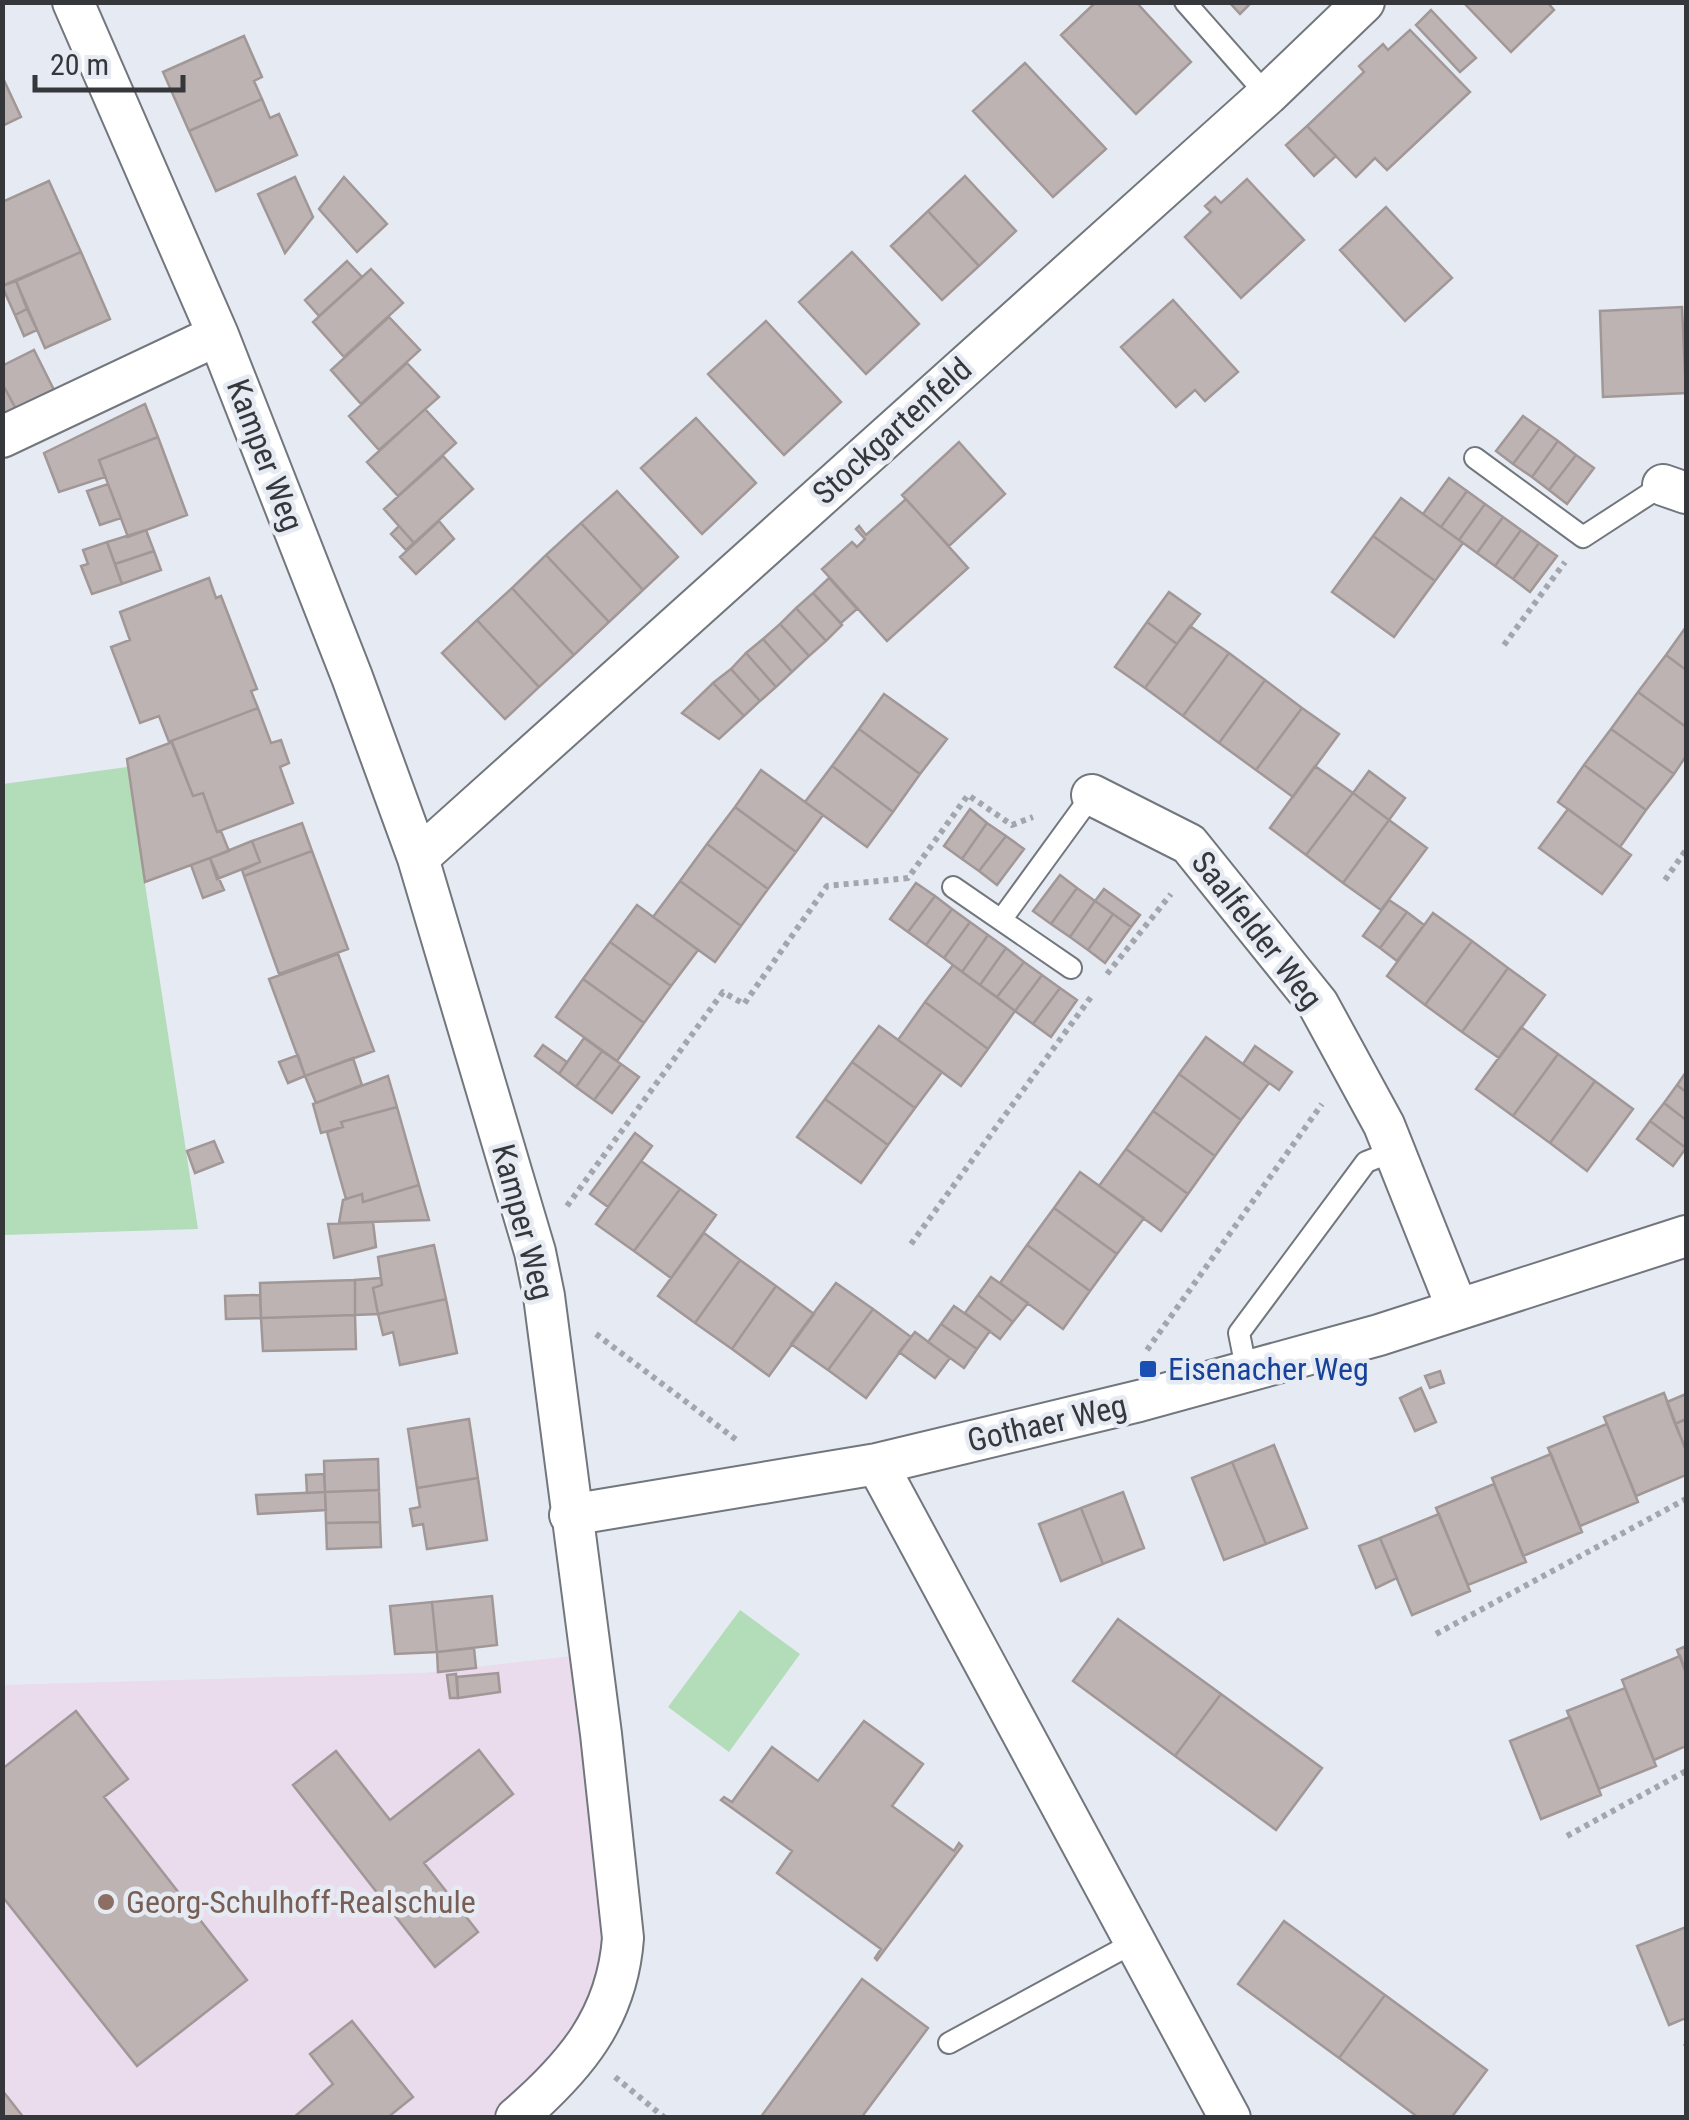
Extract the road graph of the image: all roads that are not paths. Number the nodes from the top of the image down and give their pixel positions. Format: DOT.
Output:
graph roads {
  1 [pos="73,2"];
  2 [pos="1185,2"];
  3 [pos="1364,2"];
  4 [pos="1266,95"];
  5 [pos="218,335"];
  6 [pos="2,438"];
  7 [pos="1475,458"];
  8 [pos="1675,489"];
  9 [pos="1092,795"];
  10 [pos="418,858"];
  11 [pos="953,886"];
  12 [pos="1001,920"];
  13 [pos="1072,968"];
  14 [pos="1394,1151"];
  15 [pos="1686,1238"];
  16 [pos="1457,1308"];
  17 [pos="1247,1373"];
  18 [pos="878,1464"];
  19 [pos="570,1514"];
  20 [pos="1136,1942"];
  21 [pos="950,2043"];
  22 [pos="516,2118"];
  23 [pos="1230,2118"];
  1 -- 5 [label="street, Kamper Weg"];
  2 -- 4 [label="lane"];
  3 -- 4 [label="street, Stockgartenfeld"];
  4 -- 10 [label="street, Stockgartenfeld"];
  5 -- 6 [label="street, Kamper Weg"];
  5 -- 10 [label="street, Kamper Weg"];
  7 -- 8 [label="lane"];
  9 -- 12 [label="lane"];
  9 -- 14 [label="street, Saalfelder Weg"];
  10 -- 19 [label="street, Kamper Weg"];
  11 -- 12 [label="lane"];
  12 -- 13 [label="lane"];
  14 -- 16 [label="street, Saalfelder Weg"];
  14 -- 17 [label="lane"];
  15 -- 16 [label="street, Gothaer Weg"];
  16 -- 17 [label="street, Gothaer Weg"];
  17 -- 18 [label="street, Gothaer Weg"];
  18 -- 19 [label="street, Gothaer Weg"];
  18 -- 20 [label="street"];
  19 -- 22 [label="street, Kamper Weg"];
  20 -- 21 [label="lane"];
  20 -- 23 [label="street"];
}
